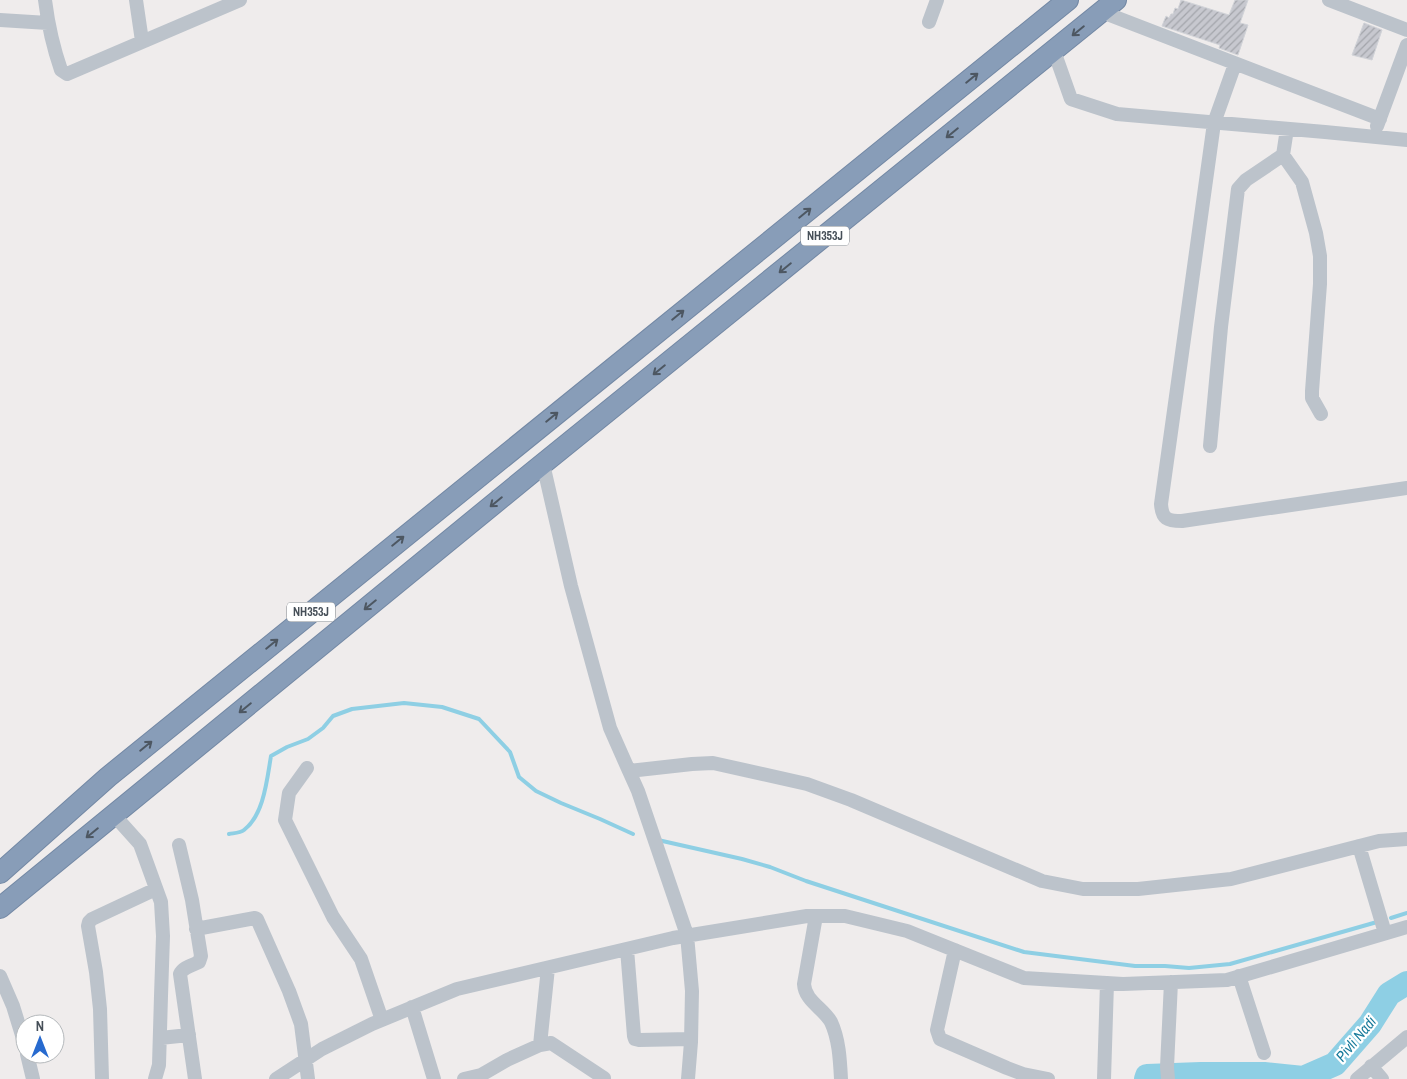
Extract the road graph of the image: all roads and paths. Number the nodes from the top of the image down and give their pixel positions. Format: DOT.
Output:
graph roads {
  1 [pos="45,0"];
  2 [pos="136,0"];
  3 [pos="240,0"];
  4 [pos="938,0"];
  5 [pos="1068,0"];
  6 [pos="1329,0"];
  7 [pos="215,5"];
  8 [pos="1109,6"];
  9 [pos="1048,7"];
  10 [pos="0,20"];
  11 [pos="929,22"];
  12 [pos="48,23"];
  13 [pos="1407,30"];
  14 [pos="142,41"];
  15 [pos="1407,45"];
  16 [pos="1054,51"];
  17 [pos="1234,64"];
  18 [pos="1380,119"];
  19 [pos="1214,123"];
  20 [pos="1288,129"];
  21 [pos="1373,136"];
  22 [pos="1407,140"];
  23 [pos="1283,155"];
  24 [pos="1321,414"];
  25 [pos="1210,446"];
  26 [pos="538,468"];
  27 [pos="1407,488"];
  28 [pos="307,768"];
  29 [pos="629,771"];
  30 [pos="114,815"];
  31 [pos="1407,839"];
  32 [pos="179,845"];
  33 [pos="1359,846"];
  34 [pos="0,873"];
  35 [pos="156,889"];
  36 [pos="0,908"];
  37 [pos="816,916"];
  38 [pos="1407,927"];
  39 [pos="196,929"];
  40 [pos="1385,933"];
  41 [pos="687,935"];
  42 [pos="627,949"];
  43 [pos="955,950"];
  44 [pos="548,968"];
  45 [pos="0,976"];
  46 [pos="1239,976"];
  47 [pos="1171,982"];
  48 [pos="1107,983"];
  49 [pos="412,1007"];
  50 [pos="15,1014"];
  51 [pos="382,1020"];
  52 [pos="189,1035"];
  53 [pos="1407,1037"];
  54 [pos="160,1038"];
  55 [pos="691,1039"];
  56 [pos="540,1045"];
  57 [pos="1264,1053"];
  58 [pos="305,1059"];
  59 [pos="30,1064"];
  60 [pos="1371,1066"];
  61 [pos="1168,1073"];
  62 [pos="1023,1076"];
  63 [pos="34,1079"];
  64 [pos="102,1079"];
  65 [pos="155,1079"];
  66 [pos="195,1079"];
  67 [pos="276,1079"];
  68 [pos="308,1079"];
  69 [pos="434,1079"];
  70 [pos="464,1079"];
  71 [pos="604,1079"];
  72 [pos="688,1079"];
  73 [pos="841,1079"];
  74 [pos="1048,1079"];
  75 [pos="1104,1079"];
  76 [pos="1357,1079"];
  77 [pos="1382,1079"];
  1 -- 12 [label="street"];
  2 -- 14 [label="street"];
  3 -- 7 [label="street"];
  4 -- 11 [label="street"];
  5 -- 9 [label="highway, NH353J"];
  6 -- 13 [label="street"];
  7 -- 14 [label="street"];
  8 -- 16 [label="highway, NH353J, one-way"];
  8 -- 17 [label="street"];
  34 -- 9 [label="highway, NH353J, one-way"];
  10 -- 12 [label="street"];
  12 -- 14 [label="street"];
  15 -- 18 [label="street"];
  16 -- 19 [label="street"];
  16 -- 26 [label="highway, NH353J, one-way"];
  17 -- 18 [label="street"];
  17 -- 19 [label="street"];
  18 -- 21 [label="street"];
  19 -- 20 [label="street"];
  19 -- 27 [label="street"];
  20 -- 21 [label="street"];
  20 -- 23 [label="street"];
  21 -- 22 [label="street"];
  23 -- 24 [label="street"];
  23 -- 25 [label="street"];
  26 -- 29 [label="street"];
  26 -- 30 [label="highway, NH353J, one-way"];
  28 -- 51 [label="street"];
  29 -- 33 [label="street"];
  29 -- 41 [label="street"];
  30 -- 35 [label="street"];
  30 -- 36 [label="highway, NH353J, one-way"];
  31 -- 33 [label="street"];
  32 -- 39 [label="street"];
  33 -- 40 [label="street"];
  35 -- 54 [label="street"];
  35 -- 64 [label="street"];
  37 -- 41 [label="street"];
  37 -- 43 [label="street"];
  37 -- 73 [label="street"];
  38 -- 40 [label="street"];
  39 -- 52 [label="street"];
  39 -- 58 [label="street"];
  40 -- 46 [label="street"];
  41 -- 42 [label="street"];
  41 -- 55 [label="street"];
  42 -- 44 [label="street"];
  42 -- 55 [label="street"];
  43 -- 48 [label="street"];
  43 -- 62 [label="street"];
  44 -- 49 [label="street"];
  44 -- 56 [label="street"];
  45 -- 50 [label="street"];
  46 -- 47 [label="street"];
  46 -- 57 [label="street"];
  47 -- 48 [label="street"];
  47 -- 61 [label="street"];
  48 -- 75 [label="street"];
  49 -- 51 [label="street"];
  49 -- 69 [label="street"];
  51 -- 58 [label="street"];
  52 -- 54 [label="street"];
  52 -- 66 [label="street"];
  53 -- 60 [label="street"];
  54 -- 65 [label="street"];
  55 -- 72 [label="street"];
  56 -- 70 [label="street"];
  56 -- 71 [label="street"];
  58 -- 67 [label="street"];
  58 -- 68 [label="street"];
  59 -- 63 [label="street"];
  60 -- 76 [label="street"];
  60 -- 77 [label="street"];
  62 -- 74 [label="street"];
}
